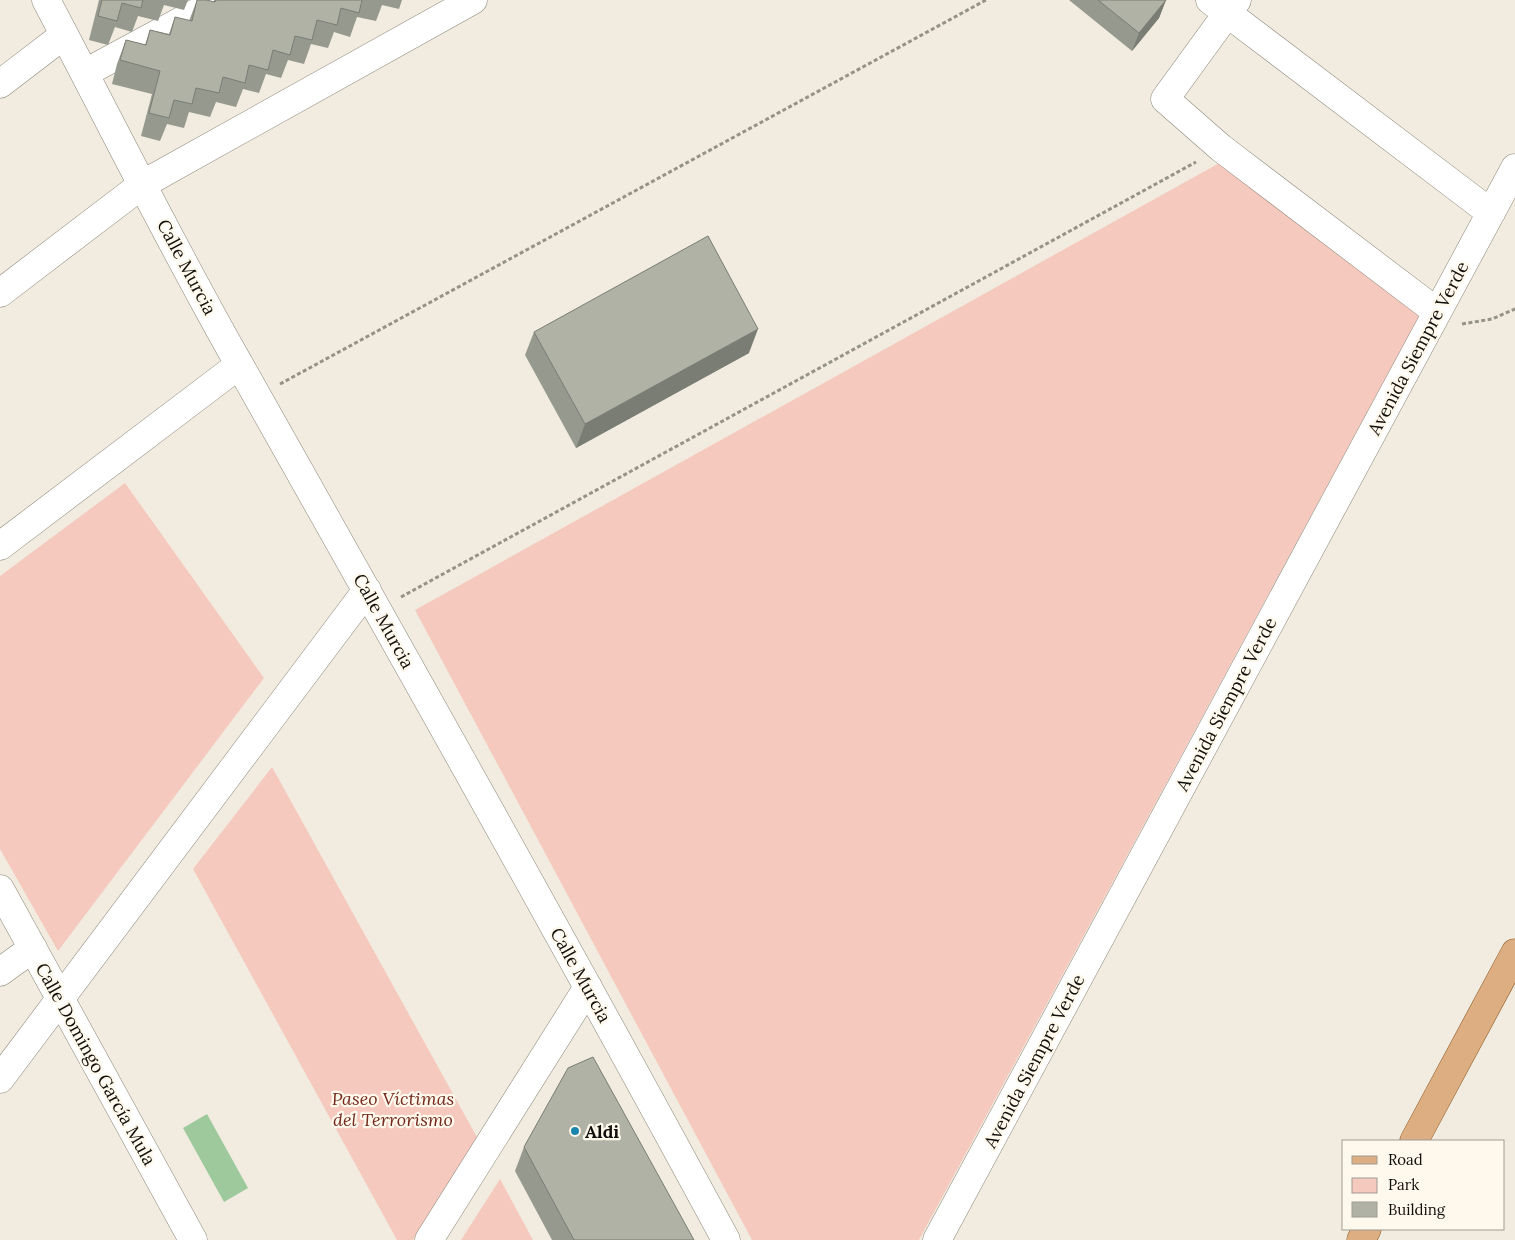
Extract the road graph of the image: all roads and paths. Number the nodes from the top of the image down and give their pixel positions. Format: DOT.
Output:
graph roads {
  1 [pos="46,0"];
  2 [pos="220,0"];
  3 [pos="474,0"];
  4 [pos="986,0"];
  5 [pos="1224,4"];
  6 [pos="64,35"];
  7 [pos="85,73"];
  8 [pos="0,84"];
  9 [pos="1221,148"];
  10 [pos="1515,168"];
  11 [pos="143,184"];
  12 [pos="1491,213"];
  13 [pos="0,293"];
  14 [pos="1515,309"];
  15 [pos="1446,319"];
  16 [pos="239,365"];
  17 [pos="258,396"];
  18 [pos="0,546"];
  19 [pos="373,600"];
  20 [pos="0,889"];
  21 [pos="33,948"];
  22 [pos="1515,953"];
  23 [pos="0,972"];
  24 [pos="588,987"];
  25 [pos="60,999"];
  26 [pos="0,1079"];
  27 [pos="1415,1140"];
  28 [pos="193,1240"];
  29 [pos="430,1240"];
  30 [pos="726,1240"];
  31 [pos="937,1240"];
  1 -- 6 [label="street, Calle Murcia"];
  2 -- 7 [label="street"];
  3 -- 11 [label="street"];
  4 -- 17 [label="path"];
  5 -- 9 [label="street"];
  5 -- 12 [label="street"];
  6 -- 7 [label="street, Calle Murcia"];
  6 -- 8 [label="street"];
  7 -- 11 [label="street, Calle Murcia"];
  9 -- 15 [label="street"];
  9 -- 19 [label="path"];
  10 -- 12 [label="street, Avenida Siempre Verde"];
  11 -- 13 [label="street"];
  11 -- 16 [label="street, Calle Murcia"];
  12 -- 15 [label="street, Avenida Siempre Verde"];
  14 -- 15 [label="path"];
  15 -- 31 [label="street, Avenida Siempre Verde"];
  16 -- 17 [label="street, Calle Murcia"];
  16 -- 18 [label="street"];
  17 -- 19 [label="street, Calle Murcia"];
  19 -- 24 [label="street, Calle Murcia"];
  19 -- 25 [label="street"];
  20 -- 21 [label="street, Calle Domingo García Mula"];
  21 -- 23 [label="street"];
  21 -- 25 [label="street, Calle Domingo García Mula"];
  22 -- 27 [label="main road"];
  24 -- 29 [label="street"];
  24 -- 30 [label="street, Calle Murcia"];
  25 -- 26 [label="street"];
  25 -- 28 [label="street, Calle Domingo García Mula"];
}
